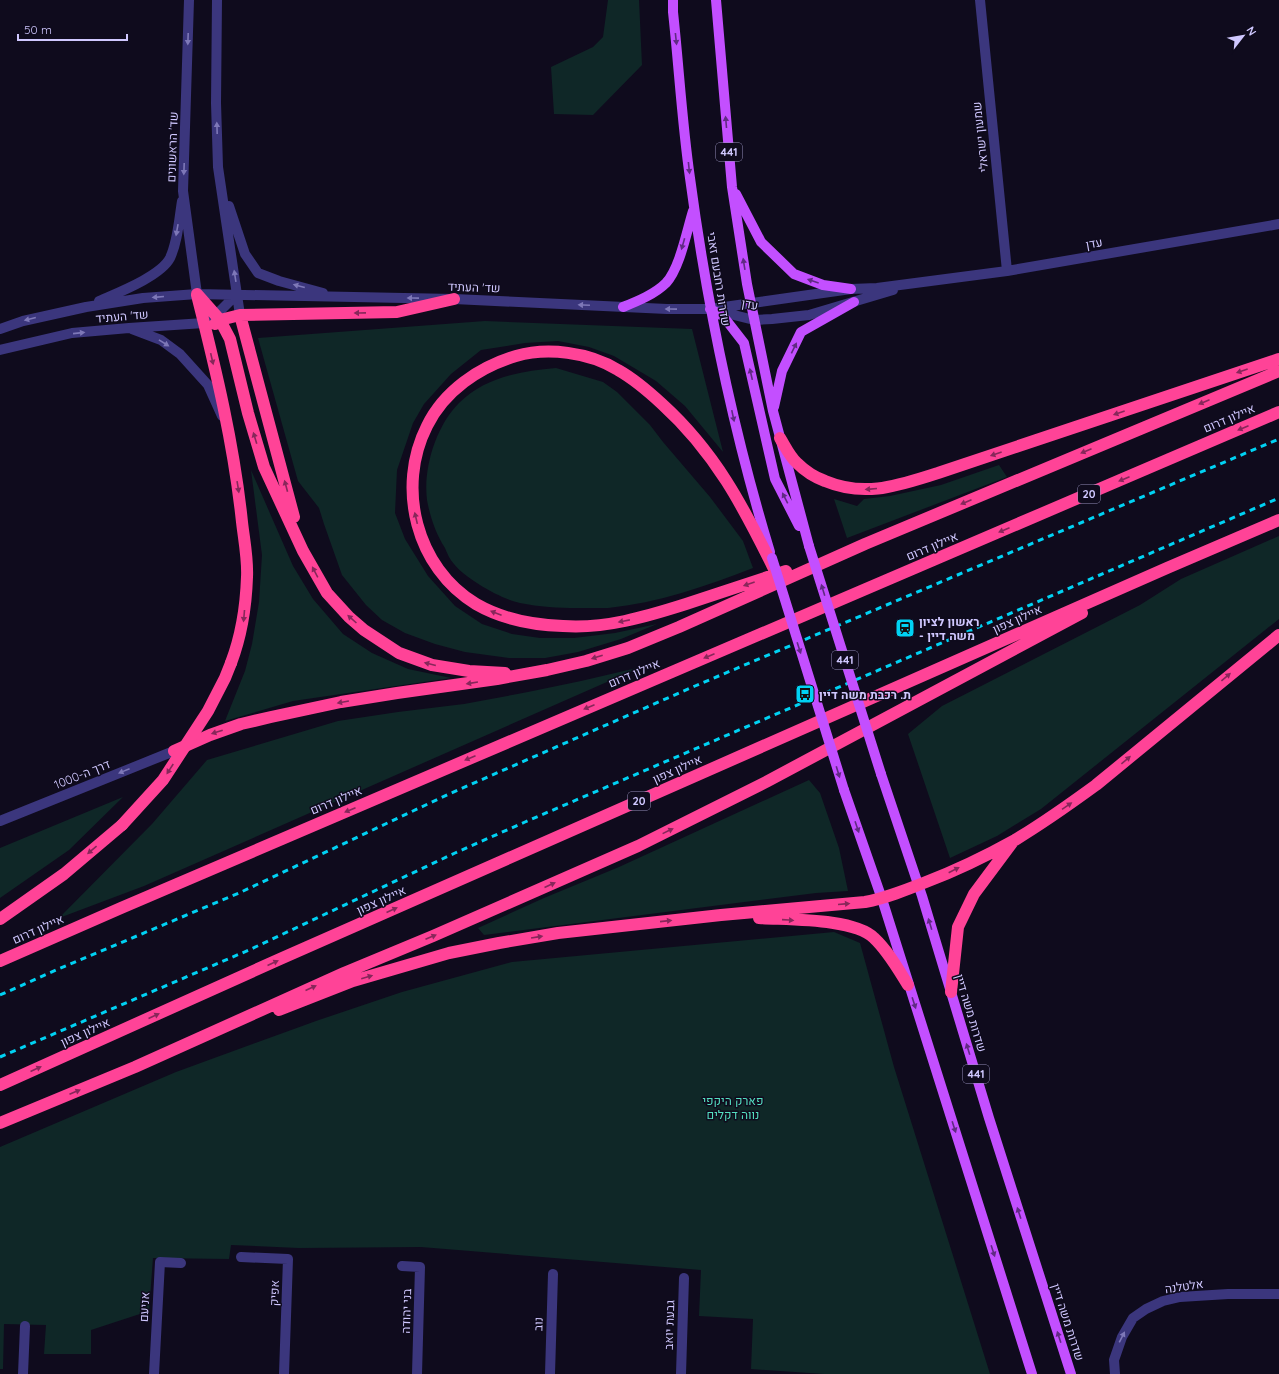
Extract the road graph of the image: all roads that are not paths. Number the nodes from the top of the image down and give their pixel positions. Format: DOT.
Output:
graph roads {
  1 [pos="189,0"];
  2 [pos="217,0"];
  3 [pos="673,0"];
  4 [pos="716,0"];
  5 [pos="980,0"];
  6 [pos="218,167"];
  7 [pos="732,186"];
  8 [pos="183,191"];
  9 [pos="694,207"];
  10 [pos="1279,224"];
  11 [pos="1007,271"];
  12 [pos="912,284"];
  13 [pos="852,289"];
  14 [pos="197,294"];
  15 [pos="237,294"];
  16 [pos="336,297"];
  17 [pos="454,299"];
  18 [pos="854,302"];
  19 [pos="750,303"];
  20 [pos="86,307"];
  21 [pos="623,307"];
  22 [pos="710,309"];
  23 [pos="240,315"];
  24 [pos="218,318"];
  25 [pos="754,320"];
  26 [pos="129,328"];
  27 [pos="205,328"];
  28 [pos="0,329"];
  29 [pos="0,350"];
  30 [pos="1279,359"];
  31 [pos="1279,371"];
  32 [pos="773,411"];
  33 [pos="1279,412"];
  34 [pos="228,428"];
  35 [pos="780,438"];
  36 [pos="1279,520"];
  37 [pos="865,544"];
  38 [pos="809,546"];
  39 [pos="303,551"];
  40 [pos="770,558"];
  41 [pos="1167,568"];
  42 [pos="776,572"];
  43 [pos="1279,635"];
  44 [pos="524,674"];
  45 [pos="174,751"];
  46 [pos="0,821"];
  47 [pos="1014,840"];
  48 [pos="918,886"];
  49 [pos="882,899"];
  50 [pos="721,915"];
  51 [pos="0,918"];
  52 [pos="0,961"];
  53 [pos="908,985"];
  54 [pos="951,992"];
  55 [pos="135,1067"];
  56 [pos="0,1085"];
  57 [pos="0,1123"];
  58 [pos="241,1256"];
  59 [pos="181,1263"];
  60 [pos="402,1266"];
  61 [pos="553,1274"];
  62 [pos="684,1278"];
  63 [pos="1279,1294"];
  64 [pos="25,1326"];
  65 [pos="23,1374"];
  66 [pos="154,1374"];
  67 [pos="284,1374"];
  68 [pos="417,1374"];
  69 [pos="550,1374"];
  70 [pos="681,1374"];
  71 [pos="1032,1374"];
  72 [pos="1071,1374"];
  73 [pos="1115,1374"];
  1 -- 8 [label="street, שד' הראשונים, one-way"];
  6 -- 2 [label="street, one-way"];
  3 -- 9 [label="main road, שדרות רחבעם זאבי, one-way"];
  7 -- 4 [label="main road, 441, one-way"];
  5 -- 11 [label="street, שמעון ישראלי"];
  15 -- 6 [label="street, one-way"];
  16 -- 6 [label="street, one-way"];
  13 -- 7 [label="main road, one-way"];
  19 -- 7 [label="main road, 441, one-way"];
  8 -- 14 [label="street, שד' הראשונים"];
  8 -- 20 [label="street, one-way"];
  9 -- 21 [label="main road, one-way"];
  9 -- 22 [label="main road, שדרות רחבעם זאבי"];
  10 -- 11 [label="street, עדן"];
  11 -- 12 [label="street, עדן"];
  12 -- 13 [label="street, עדן"];
  12 -- 18 [label="street, עדן"];
  13 -- 19 [label="street, עדן"];
  14 -- 15 [label="street, שד' העתיד"];
  14 -- 20 [label="street, שד' העתיד, one-way"];
  14 -- 24 [label="highway"];
  14 -- 27 [label="highway"];
  15 -- 16 [label="street, שד' העתיד"];
  15 -- 23 [label="street"];
  15 -- 24 [label="street"];
  17 -- 16 [label="street, שד' העתיד, one-way"];
  21 -- 17 [label="street, שד' העתיד, one-way"];
  17 -- 23 [label="highway, one-way"];
  18 -- 25 [label="street, עדן"];
  32 -- 18 [label="main road, one-way"];
  19 -- 22 [label="street, עדן"];
  19 -- 25 [label="main road, 441"];
  20 -- 28 [label="street, שד' העתיד, one-way"];
  22 -- 21 [label="street, שד' העתיד, one-way"];
  22 -- 25 [label="street, עדן"];
  38 -- 22 [label="main road, 441, one-way"];
  22 -- 40 [label="main road, שדרות רחבעם זאבי, one-way"];
  23 -- 24 [label="highway"];
  39 -- 23 [label="highway, one-way"];
  24 -- 27 [label="highway"];
  39 -- 24 [label="highway, one-way"];
  25 -- 32 [label="main road, 441"];
  26 -- 27 [label="street, שד' העתיד"];
  29 -- 26 [label="street, שד' העתיד, one-way"];
  26 -- 34 [label="street, one-way"];
  27 -- 34 [label="highway, one-way"];
  30 -- 35 [label="highway, one-way"];
  31 -- 37 [label="highway, one-way"];
  32 -- 35 [label="main road, 441"];
  33 -- 52 [label="highway, איילון דרום / 20, one-way"];
  34 -- 51 [label="highway, one-way, bridge"];
  35 -- 38 [label="main road, 441"];
  36 -- 41 [label="highway, איילון צפון / 20"];
  37 -- 40 [label="highway, one-way"];
  37 -- 44 [label="highway, one-way"];
  48 -- 38 [label="main road, שדרות משה דיין / 441, one-way, bridge"];
  44 -- 39 [label="highway, one-way"];
  40 -- 42 [label="highway, bridge"];
  55 -- 41 [label="highway, one-way"];
  56 -- 41 [label="highway, איילון צפון / 20, one-way"];
  42 -- 49 [label="main road, one-way, bridge"];
  47 -- 43 [label="highway, one-way"];
  44 -- 45 [label="highway, one-way"];
  45 -- 46 [label="street, דרך ה-1000, one-way"];
  48 -- 47 [label="highway, one-way"];
  47 -- 54 [label="highway"];
  48 -- 49 [label="highway"];
  54 -- 48 [label="main road, שדרות משה דיין / 441, one-way"];
  50 -- 49 [label="highway, one-way"];
  49 -- 53 [label="main road"];
  50 -- 53 [label="highway, one-way"];
  55 -- 50 [label="highway, one-way"];
  53 -- 71 [label="main road, one-way"];
  72 -- 54 [label="main road, שדרות משה דיין / 441, one-way"];
  57 -- 55 [label="highway, one-way"];
  58 -- 67 [label="street, אפיק"];
  59 -- 66 [label="street, אניעם"];
  60 -- 68 [label="street, בני יהודה"];
  61 -- 69 [label="street, נוב"];
  62 -- 70 [label="street, גבעת יואב"];
  73 -- 63 [label="street, אלטלנה, one-way"];
  64 -- 65 [label="street"];
}
